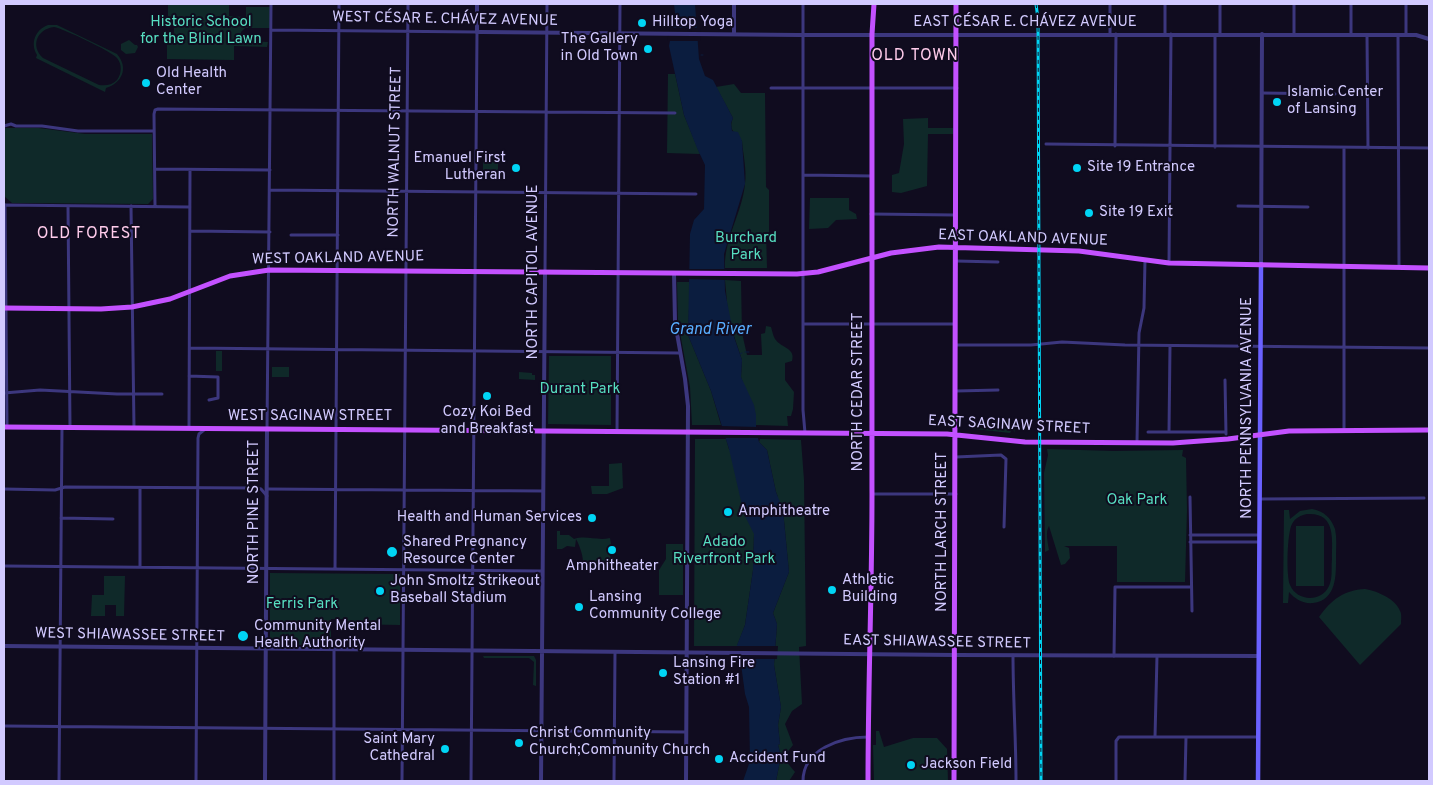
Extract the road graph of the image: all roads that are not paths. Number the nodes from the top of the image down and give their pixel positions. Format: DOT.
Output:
graph roads {
  1 [pos="271,4"];
  2 [pos="339,4"];
  3 [pos="408,4"];
  4 [pos="477,4"];
  5 [pos="547,4"];
  6 [pos="620,4"];
  7 [pos="734,4"];
  8 [pos="803,4"];
  9 [pos="874,4"];
  10 [pos="957,4"];
  11 [pos="1110,4"];
  12 [pos="1165,4"];
  13 [pos="1220,4"];
  14 [pos="1294,4"];
  15 [pos="1351,4"];
  16 [pos="1406,4"];
  17 [pos="271,30"];
  18 [pos="339,30"];
  19 [pos="408,31"];
  20 [pos="477,32"];
  21 [pos="547,33"];
  22 [pos="620,33"];
  23 [pos="734,34"];
  24 [pos="872,34"];
  25 [pos="957,34"];
  26 [pos="1110,34"];
  27 [pos="1116,34"];
  28 [pos="1168,34"];
  29 [pos="1218,34"];
  30 [pos="1262,34"];
  31 [pos="1294,34"];
  32 [pos="803,35"];
  33 [pos="1351,35"];
  34 [pos="1367,35"];
  35 [pos="1398,35"];
  36 [pos="1406,35"];
  37 [pos="1429,39"];
  38 [pos="771,88"];
  39 [pos="803,88"];
  40 [pos="872,88"];
  41 [pos="957,88"];
  42 [pos="1262,93"];
  43 [pos="1335,94"];
  44 [pos="270,110"];
  45 [pos="338,111"];
  46 [pos="407,111"];
  47 [pos="476,112"];
  48 [pos="546,113"];
  49 [pos="619,113"];
  50 [pos="675,113"];
  51 [pos="4,126"];
  52 [pos="154,131"];
  53 [pos="1046,144"];
  54 [pos="1115,146"];
  55 [pos="1170,146"];
  56 [pos="1215,147"];
  57 [pos="1262,147"];
  58 [pos="1344,148"];
  59 [pos="1368,148"];
  60 [pos="1398,148"];
  61 [pos="1429,148"];
  62 [pos="155,169"];
  63 [pos="190,170"];
  64 [pos="270,170"];
  65 [pos="803,175"];
  66 [pos="872,176"];
  67 [pos="270,190"];
  68 [pos="338,190"];
  69 [pos="407,191"];
  70 [pos="476,192"];
  71 [pos="546,192"];
  72 [pos="619,193"];
  73 [pos="696,194"];
  74 [pos="4,205"];
  75 [pos="68,206"];
  76 [pos="131,206"];
  77 [pos="156,206"];
  78 [pos="1238,206"];
  79 [pos="1262,206"];
  80 [pos="190,207"];
  81 [pos="1308,207"];
  82 [pos="871,214"];
  83 [pos="956,215"];
  84 [pos="191,232"];
  85 [pos="270,232"];
  86 [pos="291,235"];
  87 [pos="338,235"];
  88 [pos="956,248"];
  89 [pos="871,258"];
  90 [pos="1145,260"];
  91 [pos="956,261"];
  92 [pos="998,262"];
  93 [pos="1169,263"];
  94 [pos="1261,264"];
  95 [pos="1344,266"];
  96 [pos="1399,267"];
  97 [pos="1429,268"];
  98 [pos="269,270"];
  99 [pos="337,270"];
  100 [pos="406,271"];
  101 [pos="475,271"];
  102 [pos="545,272"];
  103 [pos="618,273"];
  104 [pos="674,274"];
  105 [pos="803,274"];
  106 [pos="190,291"];
  107 [pos="5,308"];
  108 [pos="69,308"];
  109 [pos="132,308"];
  110 [pos="803,324"];
  111 [pos="871,324"];
  112 [pos="956,324"];
  113 [pos="956,345"];
  114 [pos="1139,345"];
  115 [pos="1170,346"];
  116 [pos="1261,347"];
  117 [pos="190,348"];
  118 [pos="1344,348"];
  119 [pos="1429,348"];
  120 [pos="268,349"];
  121 [pos="336,350"];
  122 [pos="405,350"];
  123 [pos="474,351"];
  124 [pos="545,352"];
  125 [pos="617,352"];
  126 [pos="680,353"];
  127 [pos="189,376"];
  128 [pos="1225,380"];
  129 [pos="998,390"];
  130 [pos="956,391"];
  131 [pos="5,392"];
  132 [pos="70,392"];
  133 [pos="133,394"];
  134 [pos="162,394"];
  135 [pos="209,400"];
  136 [pos="5,427"];
  137 [pos="62,427"];
  138 [pos="70,427"];
  139 [pos="134,428"];
  140 [pos="189,428"];
  141 [pos="206,429"];
  142 [pos="267,429"];
  143 [pos="336,429"];
  144 [pos="405,430"];
  145 [pos="474,430"];
  146 [pos="1344,430"];
  147 [pos="1429,430"];
  148 [pos="544,431"];
  149 [pos="688,431"];
  150 [pos="617,432"];
  151 [pos="1148,432"];
  152 [pos="1169,432"];
  153 [pos="1226,432"];
  154 [pos="805,433"];
  155 [pos="871,434"];
  156 [pos="956,435"];
  157 [pos="1261,435"];
  158 [pos="1228,439"];
  159 [pos="1137,442"];
  160 [pos="956,457"];
  161 [pos="61,488"];
  162 [pos="140,488"];
  163 [pos="198,488"];
  164 [pos="4,489"];
  165 [pos="267,489"];
  166 [pos="335,489"];
  167 [pos="405,490"];
  168 [pos="473,490"];
  169 [pos="543,491"];
  170 [pos="872,494"];
  171 [pos="956,494"];
  172 [pos="267,497"];
  173 [pos="1190,497"];
  174 [pos="1424,498"];
  175 [pos="1260,499"];
  176 [pos="61,518"];
  177 [pos="113,519"];
  178 [pos="1004,527"];
  179 [pos="1190,535"];
  180 [pos="1260,535"];
  181 [pos="1190,542"];
  182 [pos="1259,542"];
  183 [pos="4,566"];
  184 [pos="61,567"];
  185 [pos="140,568"];
  186 [pos="197,568"];
  187 [pos="267,568"];
  188 [pos="335,569"];
  189 [pos="404,569"];
  190 [pos="472,570"];
  191 [pos="542,571"];
  192 [pos="1191,587"];
  193 [pos="1192,611"];
  194 [pos="4,646"];
  195 [pos="60,646"];
  196 [pos="197,648"];
  197 [pos="266,649"];
  198 [pos="334,650"];
  199 [pos="403,650"];
  200 [pos="472,650"];
  201 [pos="542,651"];
  202 [pos="615,652"];
  203 [pos="687,652"];
  204 [pos="869,654"];
  205 [pos="955,655"];
  206 [pos="1013,656"];
  207 [pos="1114,656"];
  208 [pos="1157,656"];
  209 [pos="1259,656"];
  210 [pos="4,726"];
  211 [pos="60,726"];
  212 [pos="196,728"];
  213 [pos="265,728"];
  214 [pos="334,729"];
  215 [pos="403,730"];
  216 [pos="472,730"];
  217 [pos="542,730"];
  218 [pos="614,731"];
  219 [pos="686,732"];
  220 [pos="868,737"];
  221 [pos="1155,737"];
  222 [pos="1186,737"];
  223 [pos="1258,737"];
  224 [pos="59,781"];
  225 [pos="196,781"];
  226 [pos="265,781"];
  227 [pos="334,781"];
  228 [pos="402,781"];
  229 [pos="471,781"];
  230 [pos="541,781"];
  231 [pos="614,781"];
  232 [pos="686,781"];
  233 [pos="803,781"];
  234 [pos="868,781"];
  235 [pos="954,781"];
  236 [pos="1016,781"];
  237 [pos="1116,781"];
  238 [pos="1185,781"];
  239 [pos="1258,781"];
  1 -- 17 [label="street, NORTH PINE STREET"];
  2 -- 18 [label="street"];
  3 -- 19 [label="street, NORTH WALNUT STREET"];
  4 -- 20 [label="street"];
  5 -- 21 [label="street, NORTH CAPITOL AVENUE"];
  6 -- 22 [label="street"];
  7 -- 23 [label="street"];
  8 -- 32 [label="street"];
  9 -- 24 [label="main road, NORTH CEDAR STREET"];
  10 -- 25 [label="main road, NORTH LARCH STREET"];
  11 -- 26 [label="street"];
  12 -- 28 [label="street"];
  13 -- 29 [label="street"];
  14 -- 31 [label="street"];
  15 -- 33 [label="street"];
  16 -- 36 [label="street"];
  17 -- 18 [label="street, WEST CÉSAR E. CHÁVEZ AVENUE"];
  17 -- 44 [label="street, NORTH PINE STREET"];
  18 -- 19 [label="street, WEST CÉSAR E. CHÁVEZ AVENUE"];
  18 -- 45 [label="street"];
  19 -- 20 [label="street, WEST CÉSAR E. CHÁVEZ AVENUE"];
  19 -- 46 [label="street, NORTH WALNUT STREET"];
  20 -- 21 [label="street, WEST CÉSAR E. CHÁVEZ AVENUE"];
  20 -- 47 [label="street"];
  21 -- 22 [label="street, WEST CÉSAR E. CHÁVEZ AVENUE"];
  21 -- 48 [label="street, NORTH CAPITOL AVENUE"];
  22 -- 23 [label="street, EAST CÉSAR E. CHÁVEZ AVENUE"];
  22 -- 49 [label="street"];
  23 -- 32 [label="street, EAST CÉSAR E. CHÁVEZ AVENUE"];
  24 -- 25 [label="street, EAST CÉSAR E. CHÁVEZ AVENUE"];
  24 -- 32 [label="street, EAST CÉSAR E. CHÁVEZ AVENUE"];
  24 -- 40 [label="main road, NORTH CEDAR STREET"];
  25 -- 26 [label="street, EAST CÉSAR E. CHÁVEZ AVENUE"];
  25 -- 41 [label="main road, NORTH LARCH STREET"];
  26 -- 27 [label="street, EAST CÉSAR E. CHÁVEZ AVENUE"];
  27 -- 28 [label="street, EAST CÉSAR E. CHÁVEZ AVENUE"];
  27 -- 54 [label="street"];
  28 -- 29 [label="street, EAST CÉSAR E. CHÁVEZ AVENUE"];
  28 -- 55 [label="street"];
  29 -- 30 [label="street, EAST CÉSAR E. CHÁVEZ AVENUE"];
  29 -- 56 [label="street"];
  30 -- 31 [label="street, EAST CÉSAR E. CHÁVEZ AVENUE"];
  30 -- 42 [label="street, NORTH PENNSYLVANIA AVENUE"];
  31 -- 33 [label="street, EAST CÉSAR E. CHÁVEZ AVENUE"];
  32 -- 39 [label="street"];
  33 -- 34 [label="street, EAST CÉSAR E. CHÁVEZ AVENUE"];
  34 -- 35 [label="street, EAST CÉSAR E. CHÁVEZ AVENUE"];
  34 -- 59 [label="street"];
  35 -- 36 [label="street, EAST CÉSAR E. CHÁVEZ AVENUE"];
  35 -- 60 [label="street"];
  36 -- 37 [label="street, EAST CÉSAR E. CHÁVEZ AVENUE"];
  38 -- 39 [label="street"];
  39 -- 40 [label="street"];
  39 -- 65 [label="street"];
  40 -- 41 [label="street"];
  40 -- 66 [label="main road, NORTH CEDAR STREET"];
  41 -- 83 [label="main road, NORTH LARCH STREET"];
  42 -- 43 [label="street"];
  42 -- 57 [label="street, NORTH PENNSYLVANIA AVENUE"];
  44 -- 45 [label="street"];
  44 -- 52 [label="street"];
  44 -- 64 [label="street, NORTH PINE STREET"];
  45 -- 46 [label="street"];
  45 -- 68 [label="street"];
  46 -- 47 [label="street"];
  46 -- 69 [label="street, NORTH WALNUT STREET"];
  47 -- 48 [label="street"];
  47 -- 70 [label="street"];
  48 -- 49 [label="street"];
  48 -- 71 [label="street, NORTH CAPITOL AVENUE"];
  49 -- 50 [label="street"];
  49 -- 72 [label="street"];
  51 -- 52 [label="street"];
  52 -- 62 [label="street"];
  53 -- 54 [label="street"];
  54 -- 55 [label="street"];
  55 -- 56 [label="street"];
  55 -- 93 [label="street"];
  56 -- 57 [label="street"];
  57 -- 58 [label="street"];
  57 -- 79 [label="street, NORTH PENNSYLVANIA AVENUE"];
  58 -- 59 [label="street"];
  58 -- 95 [label="street"];
  59 -- 60 [label="street"];
  60 -- 61 [label="street"];
  60 -- 96 [label="street"];
  62 -- 63 [label="street"];
  62 -- 77 [label="street"];
  63 -- 64 [label="street"];
  63 -- 80 [label="street"];
  64 -- 67 [label="street, NORTH PINE STREET"];
  65 -- 66 [label="street"];
  65 -- 105 [label="street"];
  66 -- 82 [label="main road, NORTH CEDAR STREET"];
  67 -- 68 [label="street"];
  67 -- 85 [label="street, NORTH PINE STREET"];
  68 -- 69 [label="street"];
  68 -- 87 [label="street"];
  69 -- 70 [label="street"];
  69 -- 100 [label="street, NORTH WALNUT STREET"];
  70 -- 71 [label="street"];
  70 -- 101 [label="street"];
  71 -- 72 [label="street"];
  71 -- 102 [label="street, NORTH CAPITOL AVENUE"];
  72 -- 73 [label="street"];
  72 -- 103 [label="street"];
  74 -- 75 [label="street"];
  74 -- 107 [label="street"];
  75 -- 76 [label="street"];
  75 -- 108 [label="street"];
  76 -- 77 [label="street"];
  76 -- 109 [label="street"];
  77 -- 80 [label="street"];
  78 -- 79 [label="street"];
  79 -- 81 [label="street"];
  79 -- 94 [label="street, NORTH PENNSYLVANIA AVENUE"];
  80 -- 84 [label="street"];
  82 -- 83 [label="street"];
  82 -- 89 [label="main road, NORTH CEDAR STREET"];
  83 -- 88 [label="main road, NORTH LARCH STREET"];
  84 -- 85 [label="street"];
  84 -- 106 [label="street"];
  85 -- 98 [label="street, NORTH PINE STREET"];
  86 -- 87 [label="street"];
  87 -- 99 [label="street"];
  88 -- 89 [label="main road, EAST OAKLAND AVENUE"];
  88 -- 90 [label="main road, EAST OAKLAND AVENUE"];
  88 -- 91 [label="main road, NORTH LARCH STREET"];
  89 -- 105 [label="main road, EAST OAKLAND AVENUE"];
  89 -- 111 [label="main road, NORTH CEDAR STREET"];
  90 -- 93 [label="main road, EAST OAKLAND AVENUE"];
  90 -- 114 [label="street"];
  91 -- 92 [label="street"];
  91 -- 112 [label="main road, NORTH LARCH STREET"];
  93 -- 94 [label="main road, EAST OAKLAND AVENUE"];
  94 -- 95 [label="main road, EAST OAKLAND AVENUE"];
  94 -- 116 [label="main road, NORTH PENNSYLVANIA AVENUE"];
  95 -- 96 [label="main road, EAST OAKLAND AVENUE"];
  95 -- 118 [label="street"];
  96 -- 97 [label="main road, EAST OAKLAND AVENUE"];
  98 -- 99 [label="main road, WEST OAKLAND AVENUE"];
  98 -- 106 [label="main road, WEST OAKLAND AVENUE"];
  98 -- 120 [label="street, NORTH PINE STREET"];
  99 -- 100 [label="main road, WEST OAKLAND AVENUE"];
  99 -- 121 [label="street"];
  100 -- 101 [label="main road, WEST OAKLAND AVENUE"];
  100 -- 122 [label="street, NORTH WALNUT STREET"];
  101 -- 102 [label="main road, WEST OAKLAND AVENUE"];
  101 -- 123 [label="street"];
  102 -- 103 [label="main road, WEST OAKLAND AVENUE"];
  102 -- 124 [label="street, NORTH CAPITOL AVENUE"];
  103 -- 104 [label="main road, EAST OAKLAND AVENUE"];
  103 -- 125 [label="street"];
  104 -- 105 [label="main road, EAST OAKLAND AVENUE"];
  104 -- 126 [label="street"];
  105 -- 110 [label="street"];
  106 -- 109 [label="main road, WEST OAKLAND AVENUE"];
  106 -- 117 [label="street"];
  107 -- 108 [label="main road, WEST OAKLAND AVENUE"];
  107 -- 131 [label="street"];
  108 -- 109 [label="main road, WEST OAKLAND AVENUE"];
  108 -- 132 [label="street"];
  109 -- 133 [label="street"];
  110 -- 111 [label="street"];
  110 -- 154 [label="street"];
  111 -- 112 [label="street"];
  111 -- 155 [label="main road, NORTH CEDAR STREET"];
  112 -- 113 [label="main road, NORTH LARCH STREET"];
  113 -- 114 [label="street"];
  113 -- 130 [label="main road, NORTH LARCH STREET"];
  114 -- 115 [label="street"];
  114 -- 159 [label="street"];
  115 -- 116 [label="street"];
  115 -- 152 [label="street"];
  116 -- 118 [label="street"];
  116 -- 157 [label="main road, NORTH PENNSYLVANIA AVENUE"];
  117 -- 120 [label="street"];
  117 -- 127 [label="street"];
  118 -- 119 [label="street"];
  118 -- 146 [label="street"];
  120 -- 121 [label="street"];
  120 -- 142 [label="street, NORTH PINE STREET"];
  121 -- 122 [label="street"];
  121 -- 143 [label="street"];
  122 -- 123 [label="street"];
  122 -- 144 [label="street, NORTH WALNUT STREET"];
  123 -- 124 [label="street"];
  123 -- 145 [label="street"];
  124 -- 125 [label="street"];
  124 -- 148 [label="street, NORTH CAPITOL AVENUE"];
  125 -- 126 [label="street"];
  125 -- 150 [label="street"];
  126 -- 149 [label="street"];
  127 -- 135 [label="street"];
  127 -- 140 [label="street"];
  128 -- 153 [label="street"];
  129 -- 130 [label="street"];
  130 -- 156 [label="main road, NORTH LARCH STREET"];
  131 -- 132 [label="street"];
  131 -- 136 [label="street"];
  132 -- 133 [label="street"];
  132 -- 138 [label="street"];
  133 -- 134 [label="street"];
  133 -- 139 [label="street"];
  136 -- 137 [label="main road, WEST SAGINAW STREET"];
  137 -- 138 [label="main road, WEST SAGINAW STREET"];
  137 -- 161 [label="street"];
  138 -- 139 [label="main road, WEST SAGINAW STREET"];
  139 -- 140 [label="main road, WEST SAGINAW STREET"];
  140 -- 141 [label="main road, WEST SAGINAW STREET"];
  141 -- 142 [label="main road, WEST SAGINAW STREET"];
  141 -- 163 [label="street"];
  142 -- 143 [label="main road, WEST SAGINAW STREET"];
  142 -- 165 [label="street, NORTH PINE STREET"];
  143 -- 144 [label="main road, WEST SAGINAW STREET"];
  143 -- 166 [label="street"];
  144 -- 145 [label="main road, WEST SAGINAW STREET"];
  144 -- 167 [label="street, NORTH WALNUT STREET"];
  145 -- 148 [label="main road, WEST SAGINAW STREET"];
  145 -- 168 [label="street"];
  146 -- 147 [label="main road, EAST SAGINAW STREET"];
  146 -- 157 [label="main road, EAST SAGINAW STREET"];
  148 -- 150 [label="main road, WEST SAGINAW STREET"];
  148 -- 169 [label="street, NORTH CAPITOL AVENUE"];
  149 -- 150 [label="main road, EAST SAGINAW STREET"];
  149 -- 154 [label="main road, EAST SAGINAW STREET"];
  149 -- 203 [label="street"];
  151 -- 152 [label="street"];
  152 -- 153 [label="street"];
  153 -- 158 [label="street"];
  154 -- 155 [label="main road, EAST SAGINAW STREET"];
  155 -- 156 [label="main road, EAST SAGINAW STREET"];
  155 -- 170 [label="main road, NORTH CEDAR STREET"];
  156 -- 159 [label="main road, EAST SAGINAW STREET"];
  156 -- 160 [label="main road, NORTH LARCH STREET"];
  157 -- 158 [label="main road, EAST SAGINAW STREET"];
  157 -- 175 [label="main road, NORTH PENNSYLVANIA AVENUE"];
  158 -- 159 [label="main road, EAST SAGINAW STREET"];
  160 -- 171 [label="main road, NORTH LARCH STREET"];
  160 -- 178 [label="street"];
  161 -- 162 [label="street"];
  161 -- 164 [label="street"];
  161 -- 176 [label="street"];
  162 -- 163 [label="street"];
  162 -- 185 [label="street"];
  163 -- 172 [label="street"];
  163 -- 186 [label="street"];
  165 -- 166 [label="street"];
  165 -- 172 [label="street, NORTH PINE STREET"];
  166 -- 167 [label="street"];
  166 -- 188 [label="street"];
  167 -- 168 [label="street"];
  167 -- 189 [label="street, NORTH WALNUT STREET"];
  168 -- 169 [label="street"];
  168 -- 190 [label="street"];
  169 -- 191 [label="street, NORTH CAPITOL AVENUE"];
  170 -- 171 [label="street"];
  170 -- 204 [label="main road, NORTH CEDAR STREET"];
  171 -- 205 [label="main road, NORTH LARCH STREET"];
  172 -- 187 [label="street, NORTH PINE STREET"];
  173 -- 179 [label="street"];
  174 -- 175 [label="street"];
  175 -- 180 [label="main road, NORTH PENNSYLVANIA AVENUE"];
  176 -- 177 [label="street"];
  176 -- 184 [label="street"];
  179 -- 180 [label="street"];
  179 -- 181 [label="street"];
  180 -- 182 [label="main road, NORTH PENNSYLVANIA AVENUE"];
  181 -- 182 [label="street"];
  181 -- 192 [label="street"];
  182 -- 209 [label="main road, NORTH PENNSYLVANIA AVENUE"];
  183 -- 184 [label="street"];
  184 -- 185 [label="street"];
  184 -- 195 [label="street"];
  185 -- 186 [label="street"];
  186 -- 187 [label="street"];
  186 -- 196 [label="street"];
  187 -- 188 [label="street"];
  187 -- 197 [label="street, NORTH PINE STREET"];
  188 -- 189 [label="street"];
  189 -- 190 [label="street"];
  189 -- 199 [label="street, NORTH WALNUT STREET"];
  190 -- 191 [label="street"];
  190 -- 200 [label="street"];
  191 -- 201 [label="street, NORTH CAPITOL AVENUE"];
  192 -- 193 [label="street"];
  192 -- 207 [label="street"];
  194 -- 195 [label="street, WEST SHIAWASSEE STREET"];
  195 -- 196 [label="street, WEST SHIAWASSEE STREET"];
  195 -- 211 [label="street"];
  196 -- 197 [label="street, WEST SHIAWASSEE STREET"];
  196 -- 212 [label="street"];
  197 -- 198 [label="street, WEST SHIAWASSEE STREET"];
  197 -- 213 [label="street, NORTH PINE STREET"];
  198 -- 199 [label="street, WEST SHIAWASSEE STREET"];
  198 -- 214 [label="street"];
  199 -- 200 [label="street, WEST SHIAWASSEE STREET"];
  199 -- 215 [label="street, NORTH WALNUT STREET"];
  200 -- 201 [label="street, WEST SHIAWASSEE STREET"];
  200 -- 216 [label="street"];
  201 -- 202 [label="street, WEST SHIAWASSEE STREET"];
  201 -- 217 [label="street, NORTH CAPITOL AVENUE"];
  202 -- 203 [label="street, EAST SHIAWASSEE STREET"];
  202 -- 218 [label="street"];
  203 -- 204 [label="street, EAST SHIAWASSEE STREET"];
  203 -- 219 [label="street"];
  204 -- 205 [label="street, EAST SHIAWASSEE STREET"];
  204 -- 220 [label="main road, NORTH CEDAR STREET"];
  205 -- 206 [label="street, EAST SHIAWASSEE STREET"];
  205 -- 235 [label="main road, NORTH LARCH STREET"];
  206 -- 207 [label="street, EAST SHIAWASSEE STREET"];
  206 -- 236 [label="street"];
  207 -- 208 [label="street, EAST SHIAWASSEE STREET"];
  208 -- 209 [label="street, EAST SHIAWASSEE STREET"];
  208 -- 221 [label="street"];
  209 -- 223 [label="main road, NORTH PENNSYLVANIA AVENUE"];
  210 -- 211 [label="street"];
  211 -- 212 [label="street"];
  211 -- 224 [label="street"];
  212 -- 213 [label="street"];
  212 -- 225 [label="street"];
  213 -- 214 [label="street"];
  213 -- 226 [label="street, NORTH PINE STREET"];
  214 -- 215 [label="street"];
  214 -- 227 [label="street"];
  215 -- 216 [label="street"];
  215 -- 228 [label="street, NORTH WALNUT STREET"];
  216 -- 217 [label="street"];
  216 -- 229 [label="street"];
  217 -- 218 [label="street"];
  217 -- 230 [label="street, NORTH CAPITOL AVENUE"];
  218 -- 219 [label="street"];
  218 -- 231 [label="street"];
  219 -- 232 [label="street"];
  220 -- 233 [label="street"];
  220 -- 234 [label="main road, NORTH CEDAR STREET"];
  221 -- 222 [label="street"];
  221 -- 237 [label="street"];
  222 -- 223 [label="street"];
  222 -- 238 [label="street"];
  223 -- 239 [label="main road, NORTH PENNSYLVANIA AVENUE"];
}
